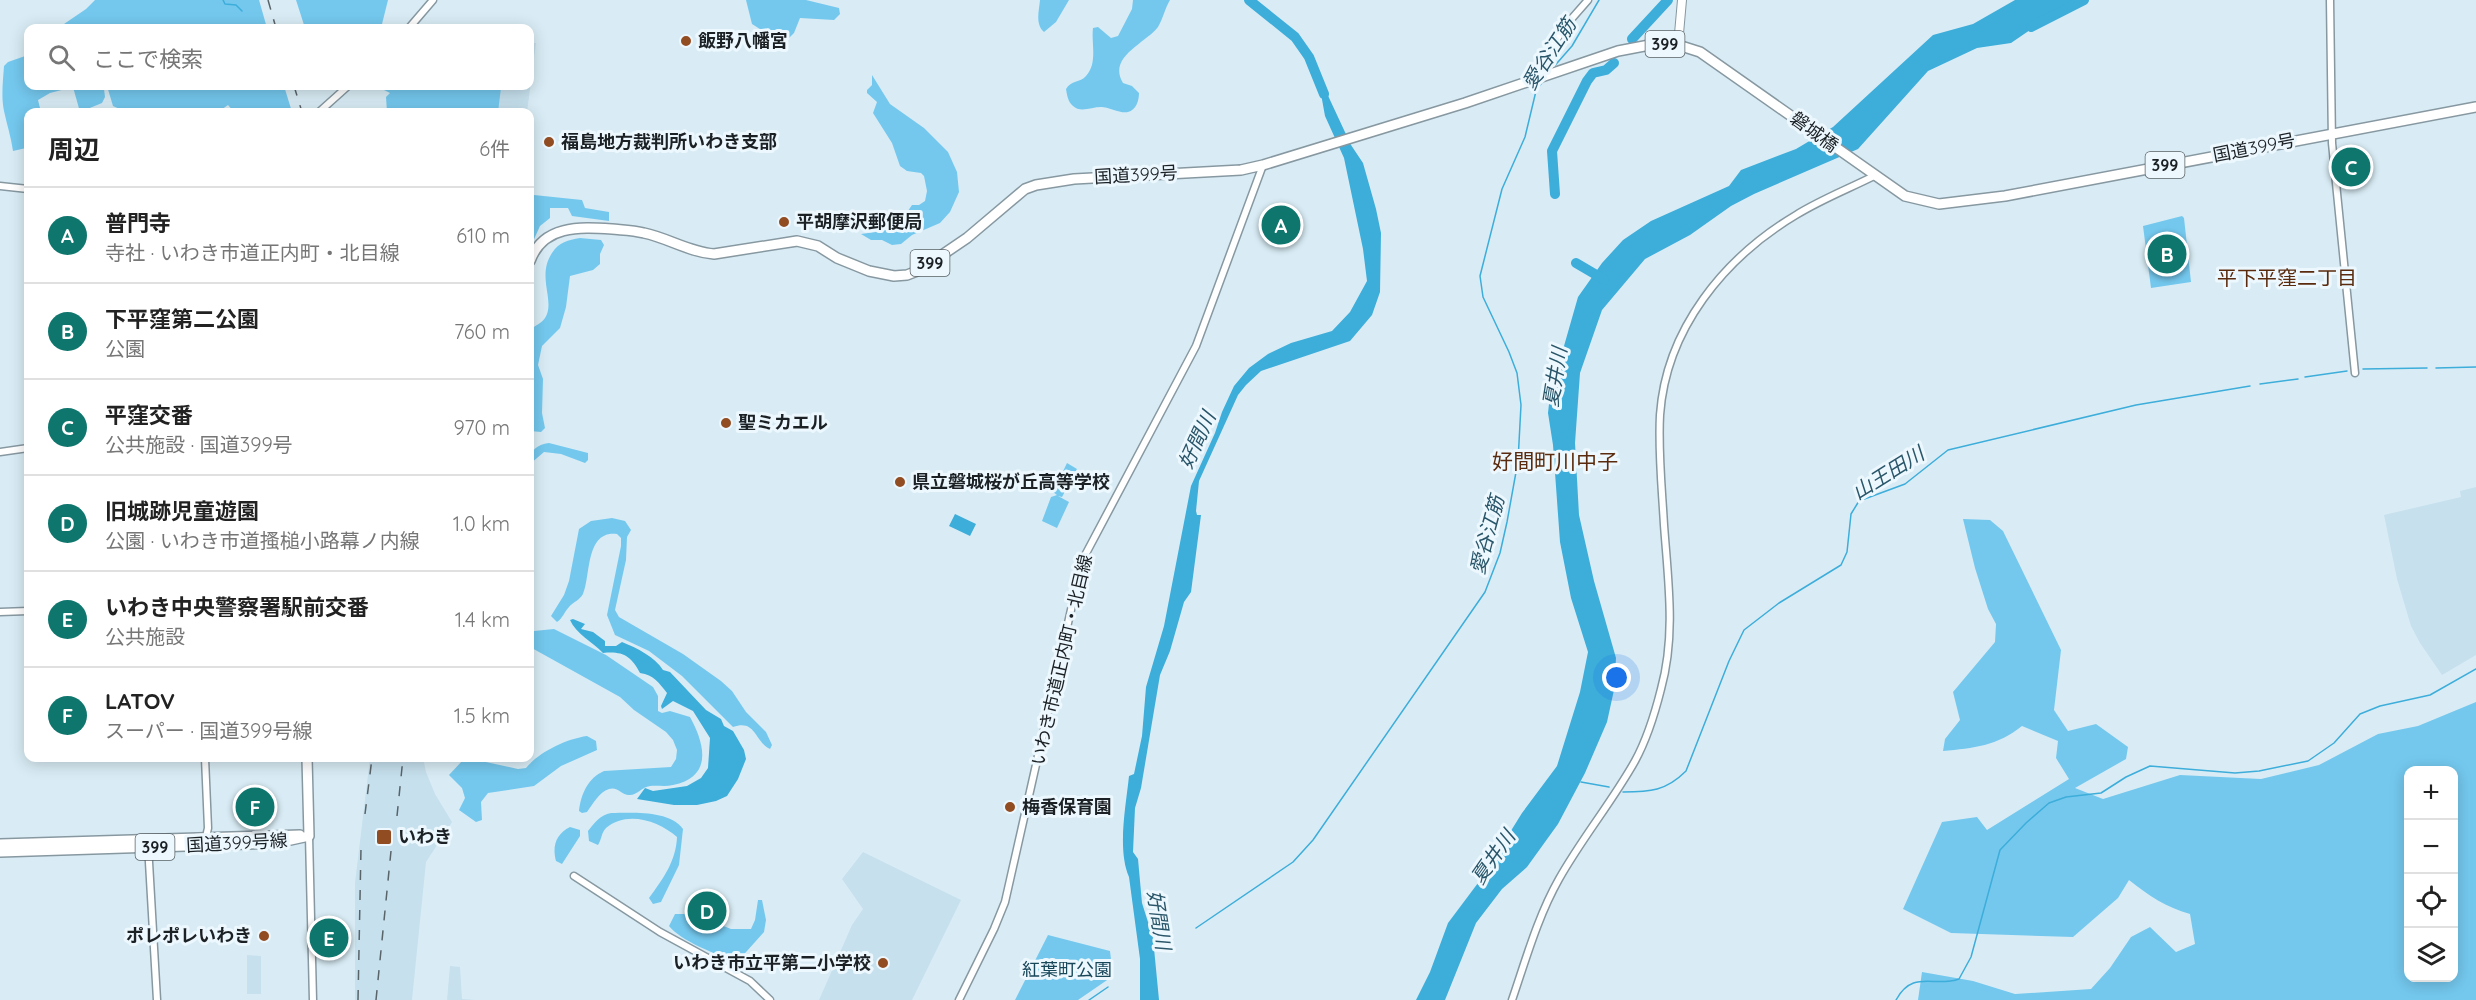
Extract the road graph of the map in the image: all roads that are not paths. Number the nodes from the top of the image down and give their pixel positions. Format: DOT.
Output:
graph roads {
  1 [pos="433,0"];
  2 [pos="1588,0"];
  3 [pos="1682,0"];
  4 [pos="2330,0"];
  5 [pos="412,24"];
  6 [pos="1678,45"];
  7 [pos="1543,77"];
  8 [pos="344,90"];
  9 [pos="1765,97"];
  10 [pos="2476,106"];
  11 [pos="323,108"];
  12 [pos="2331,134"];
  13 [pos="1263,165"];
  14 [pos="1863,167"];
  15 [pos="1874,176"];
  16 [pos="0,186"];
  17 [pos="24,189"];
  18 [pos="534,251"];
  19 [pos="2355,373"];
  20 [pos="24,449"];
  21 [pos="0,452"];
  22 [pos="24,611"];
  23 [pos="0,612"];
  24 [pos="205,762"];
  25 [pos="307,762"];
  26 [pos="309,836"];
  27 [pos="206,837"];
  28 [pos="148,843"];
  29 [pos="0,844"];
  30 [pos="0,852"];
  31 [pos="574,876"];
  32 [pos="157,1000"];
  33 [pos="313,1000"];
  34 [pos="770,1000"];
  35 [pos="959,1000"];
  36 [pos="1512,1000"];
  1 -- 5 [label="street"];
  2 -- 7 [label="street"];
  3 -- 6 [label="main road"];
  4 -- 12 [label="street"];
  6 -- 7 [label="highway, 国道399号 / 399"];
  6 -- 9 [label="highway, 国道399号 / 399"];
  7 -- 13 [label="highway, 国道399号 / 399"];
  8 -- 11 [label="street"];
  9 -- 14 [label="highway, 磐城橋 / 399"];
  10 -- 12 [label="highway, 国道399号 / 399"];
  12 -- 15 [label="highway, 国道399号 / 399"];
  12 -- 19 [label="street"];
  13 -- 18 [label="highway, 国道399号 / 399"];
  13 -- 35 [label="street, いわき市道正内町・北目線"];
  14 -- 15 [label="highway, 国道399号 / 399"];
  15 -- 36 [label="street"];
  16 -- 17 [label="street"];
  20 -- 21 [label="street"];
  22 -- 23 [label="street"];
  24 -- 27 [label="street"];
  25 -- 26 [label="highway"];
  26 -- 27 [label="highway, 国道399号線 / 399"];
  26 -- 28 [label="highway, 国道399号線 / 399"];
  26 -- 33 [label="street"];
  27 -- 28 [label="highway, 国道399号線 / 399"];
  28 -- 29 [label="highway, 国道399号線 / 399"];
  28 -- 30 [label="highway, 国道399号線 / 399"];
  28 -- 32 [label="street"];
  31 -- 34 [label="street"];
}
